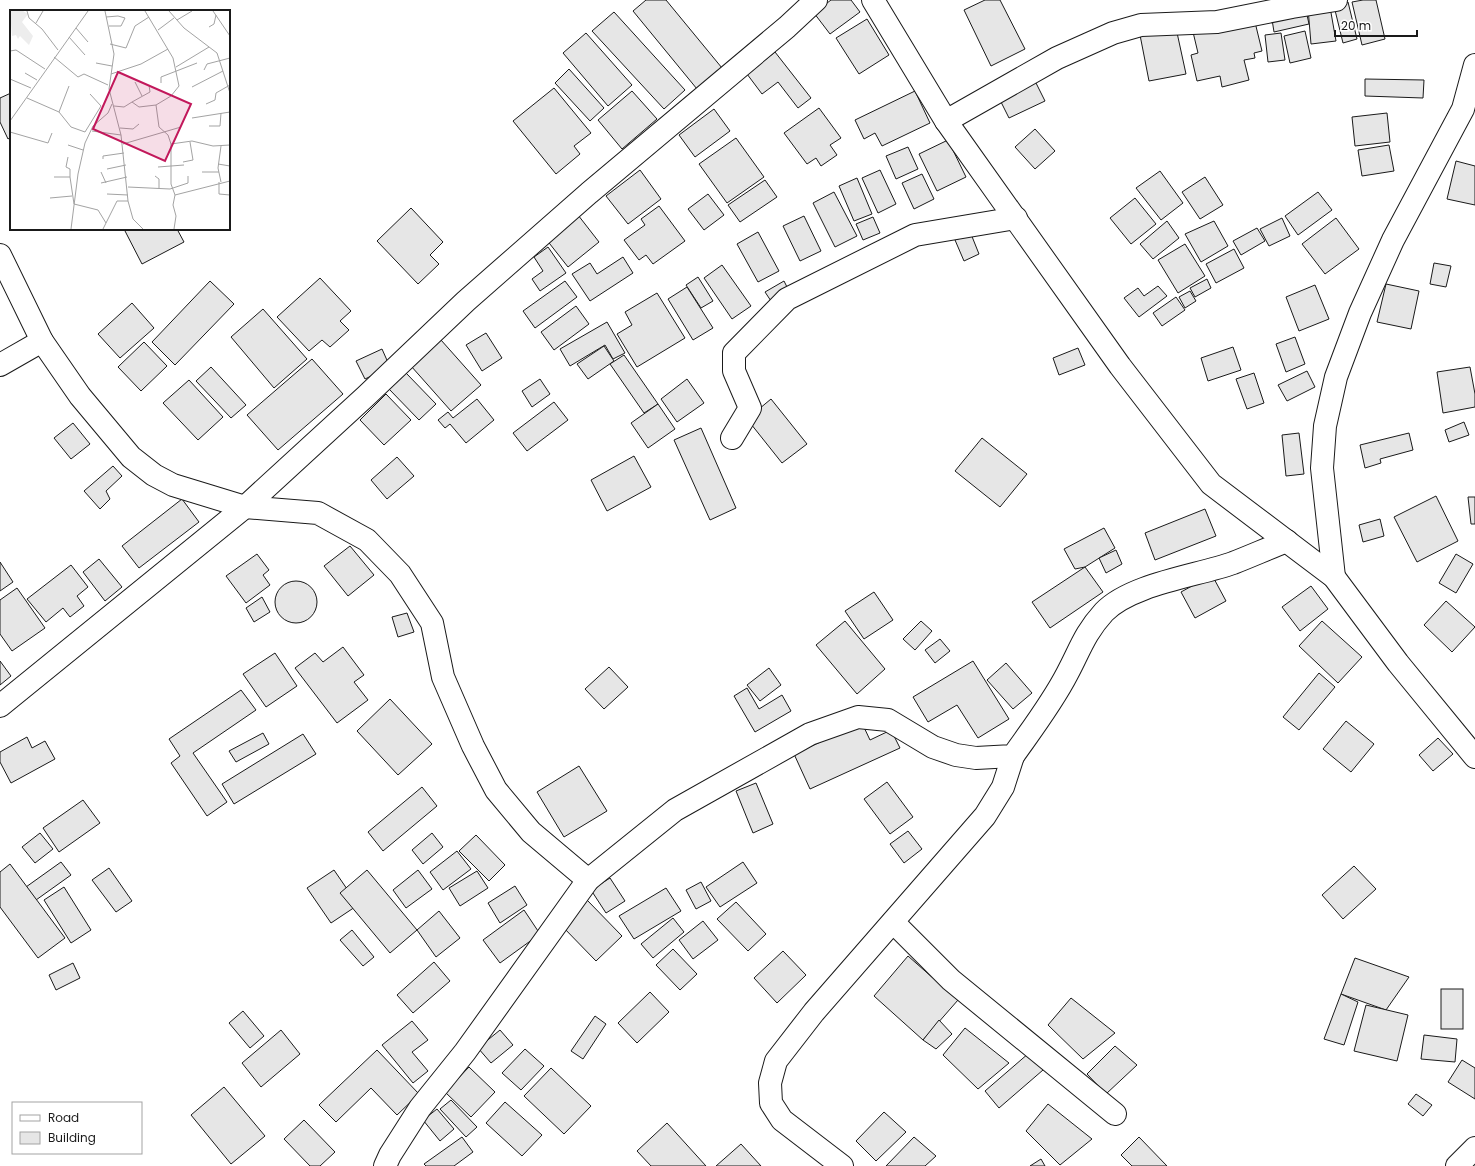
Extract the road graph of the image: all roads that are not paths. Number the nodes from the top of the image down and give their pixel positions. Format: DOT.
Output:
graph roads {
  1 [pos="816,0"];
  2 [pos="873,0"];
  3 [pos="1336,0"];
  4 [pos="1475,65"];
  5 [pos="946,121"];
  6 [pos="1016,218"];
  7 [pos="0,255"];
  8 [pos="42,341"];
  9 [pos="0,365"];
  10 [pos="732,438"];
  11 [pos="245,507"];
  12 [pos="1287,541"];
  13 [pos="1334,578"];
  14 [pos="0,706"];
  15 [pos="1013,756"];
  16 [pos="1475,756"];
  17 [pos="588,880"];
  18 [pos="893,922"];
  19 [pos="1116,1114"];
  20 [pos="1475,1148"];
  21 [pos="385,1166"];
  22 [pos="842,1166"];
  23 [pos="1457,1166"];
  1 -- 11 [label="street"];
  2 -- 5 [label="street"];
  3 -- 5 [label="street"];
  4 -- 13 [label="street"];
  5 -- 6 [label="street"];
  6 -- 10 [label="street"];
  6 -- 12 [label="street"];
  7 -- 8 [label="street"];
  8 -- 9 [label="street"];
  8 -- 11 [label="street"];
  11 -- 14 [label="street"];
  11 -- 17 [label="street"];
  12 -- 13 [label="street"];
  12 -- 15 [label="street"];
  13 -- 16 [label="street"];
  15 -- 17 [label="street"];
  15 -- 18 [label="street"];
  17 -- 21 [label="street"];
  18 -- 19 [label="street"];
  18 -- 22 [label="street"];
  20 -- 23 [label="street"];
}
